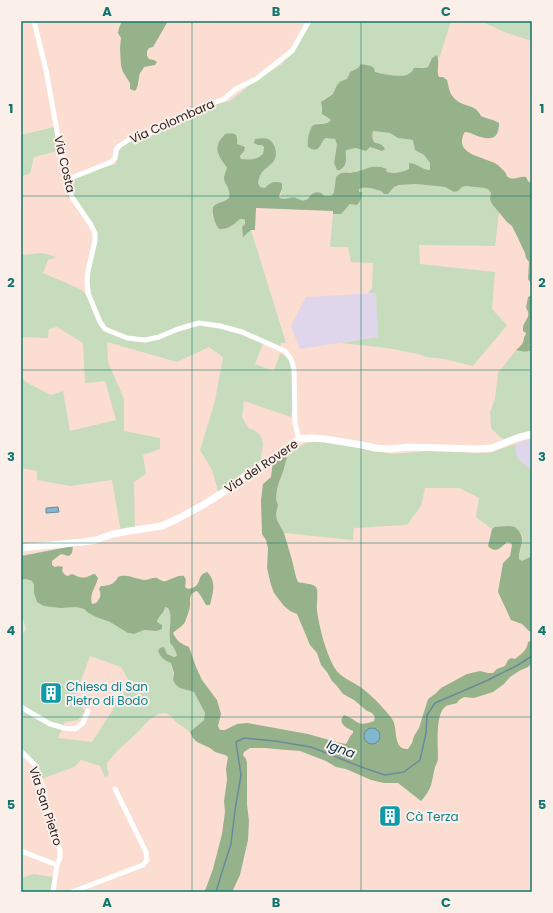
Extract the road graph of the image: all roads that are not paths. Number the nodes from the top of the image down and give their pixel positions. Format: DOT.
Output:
graph roads {
  1 [pos="34,21"];
  2 [pos="309,21"];
  3 [pos="66,180"];
  4 [pos="532,434"];
  5 [pos="299,439"];
  6 [pos="21,548"];
  7 [pos="21,707"];
  8 [pos="88,711"];
  9 [pos="21,751"];
  10 [pos="115,789"];
  11 [pos="21,851"];
  12 [pos="57,865"];
  13 [pos="53,892"];
  14 [pos="72,892"];
  1 -- 3 [label="street, Via Costa"];
  2 -- 3 [label="street, Via Colombara"];
  3 -- 5 [label="street, Via Costa"];
  4 -- 5 [label="street, Via del Rovere"];
  5 -- 6 [label="street, Via del Rovere"];
  7 -- 8 [label="street"];
  9 -- 12 [label="street, Via San Pietro"];
  10 -- 14 [label="street"];
  11 -- 12 [label="street, Via San Pietro"];
  12 -- 13 [label="street, Via San Pietro"];
}
